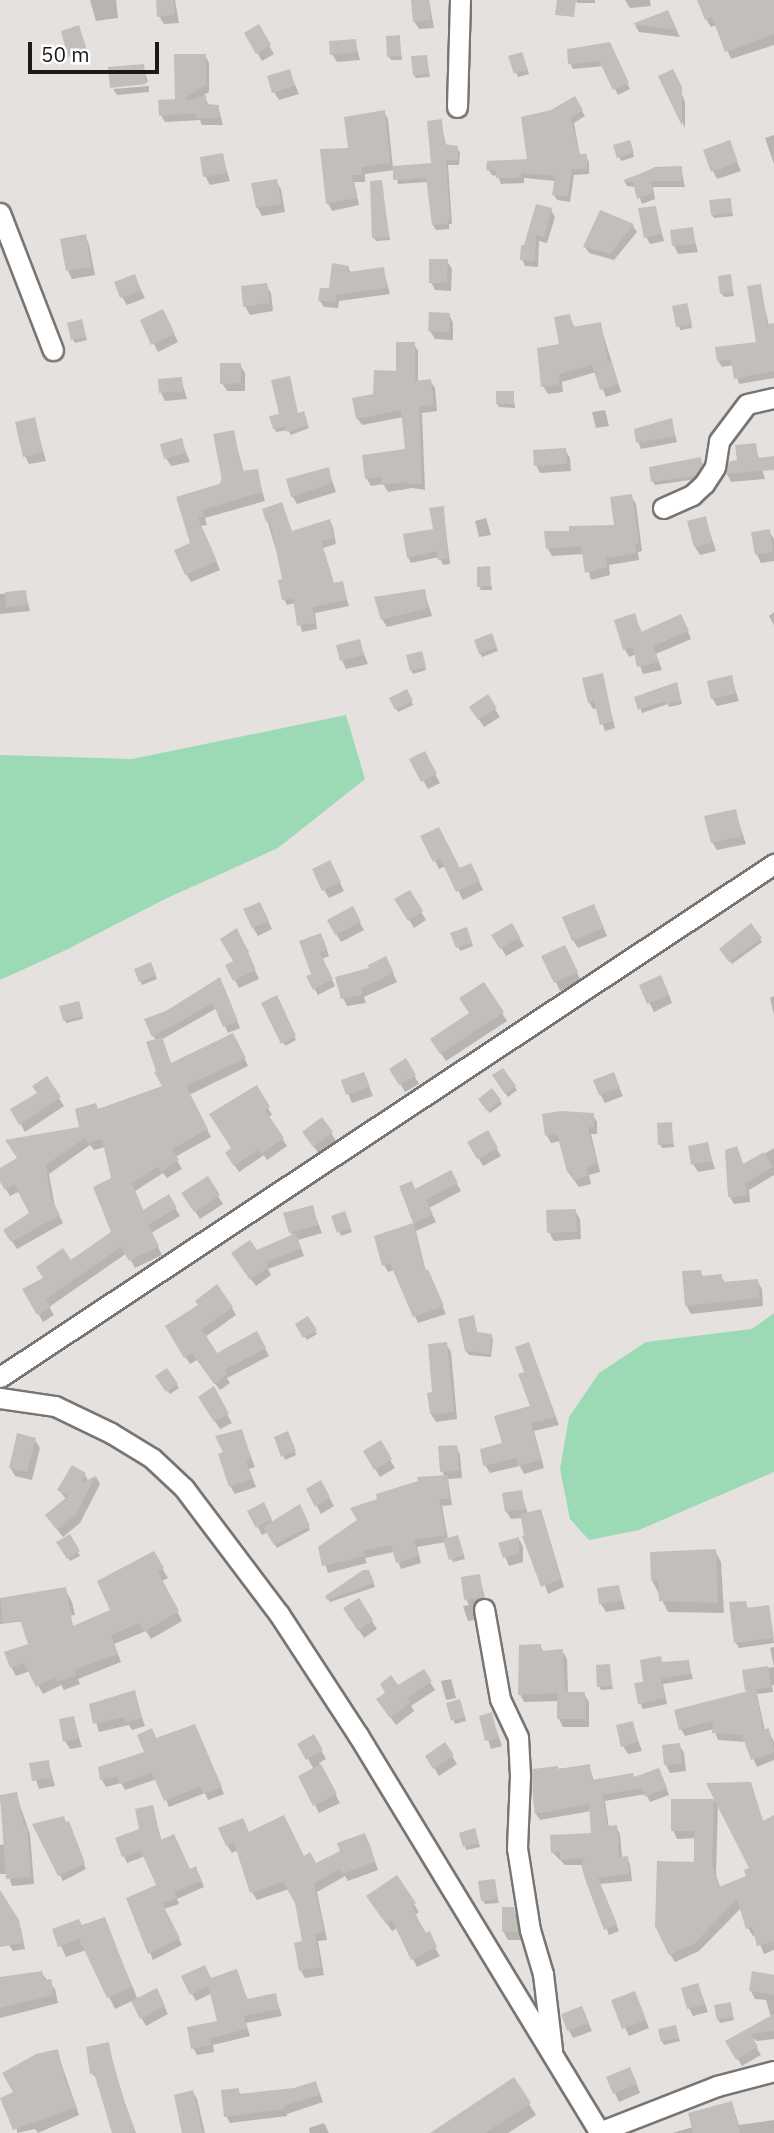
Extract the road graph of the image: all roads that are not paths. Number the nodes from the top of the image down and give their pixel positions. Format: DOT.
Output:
graph roads {
  1 [pos="460,0"];
  2 [pos="457,107"];
  3 [pos="0,213"];
  4 [pos="53,351"];
  5 [pos="774,398"];
  6 [pos="663,508"];
  7 [pos="774,864"];
  8 [pos="0,1377"];
  9 [pos="0,1398"];
  10 [pos="484,1609"];
  11 [pos="553,2059"];
  12 [pos="774,2071"];
  13 [pos="600,2132"];
  1 -- 2 [label="street"];
  3 -- 4 [label="street"];
  5 -- 6 [label="street"];
  7 -- 8 [label="street"];
  9 -- 11 [label="street"];
  10 -- 11 [label="street"];
  11 -- 13 [label="street"];
  12 -- 13 [label="street"];
}
